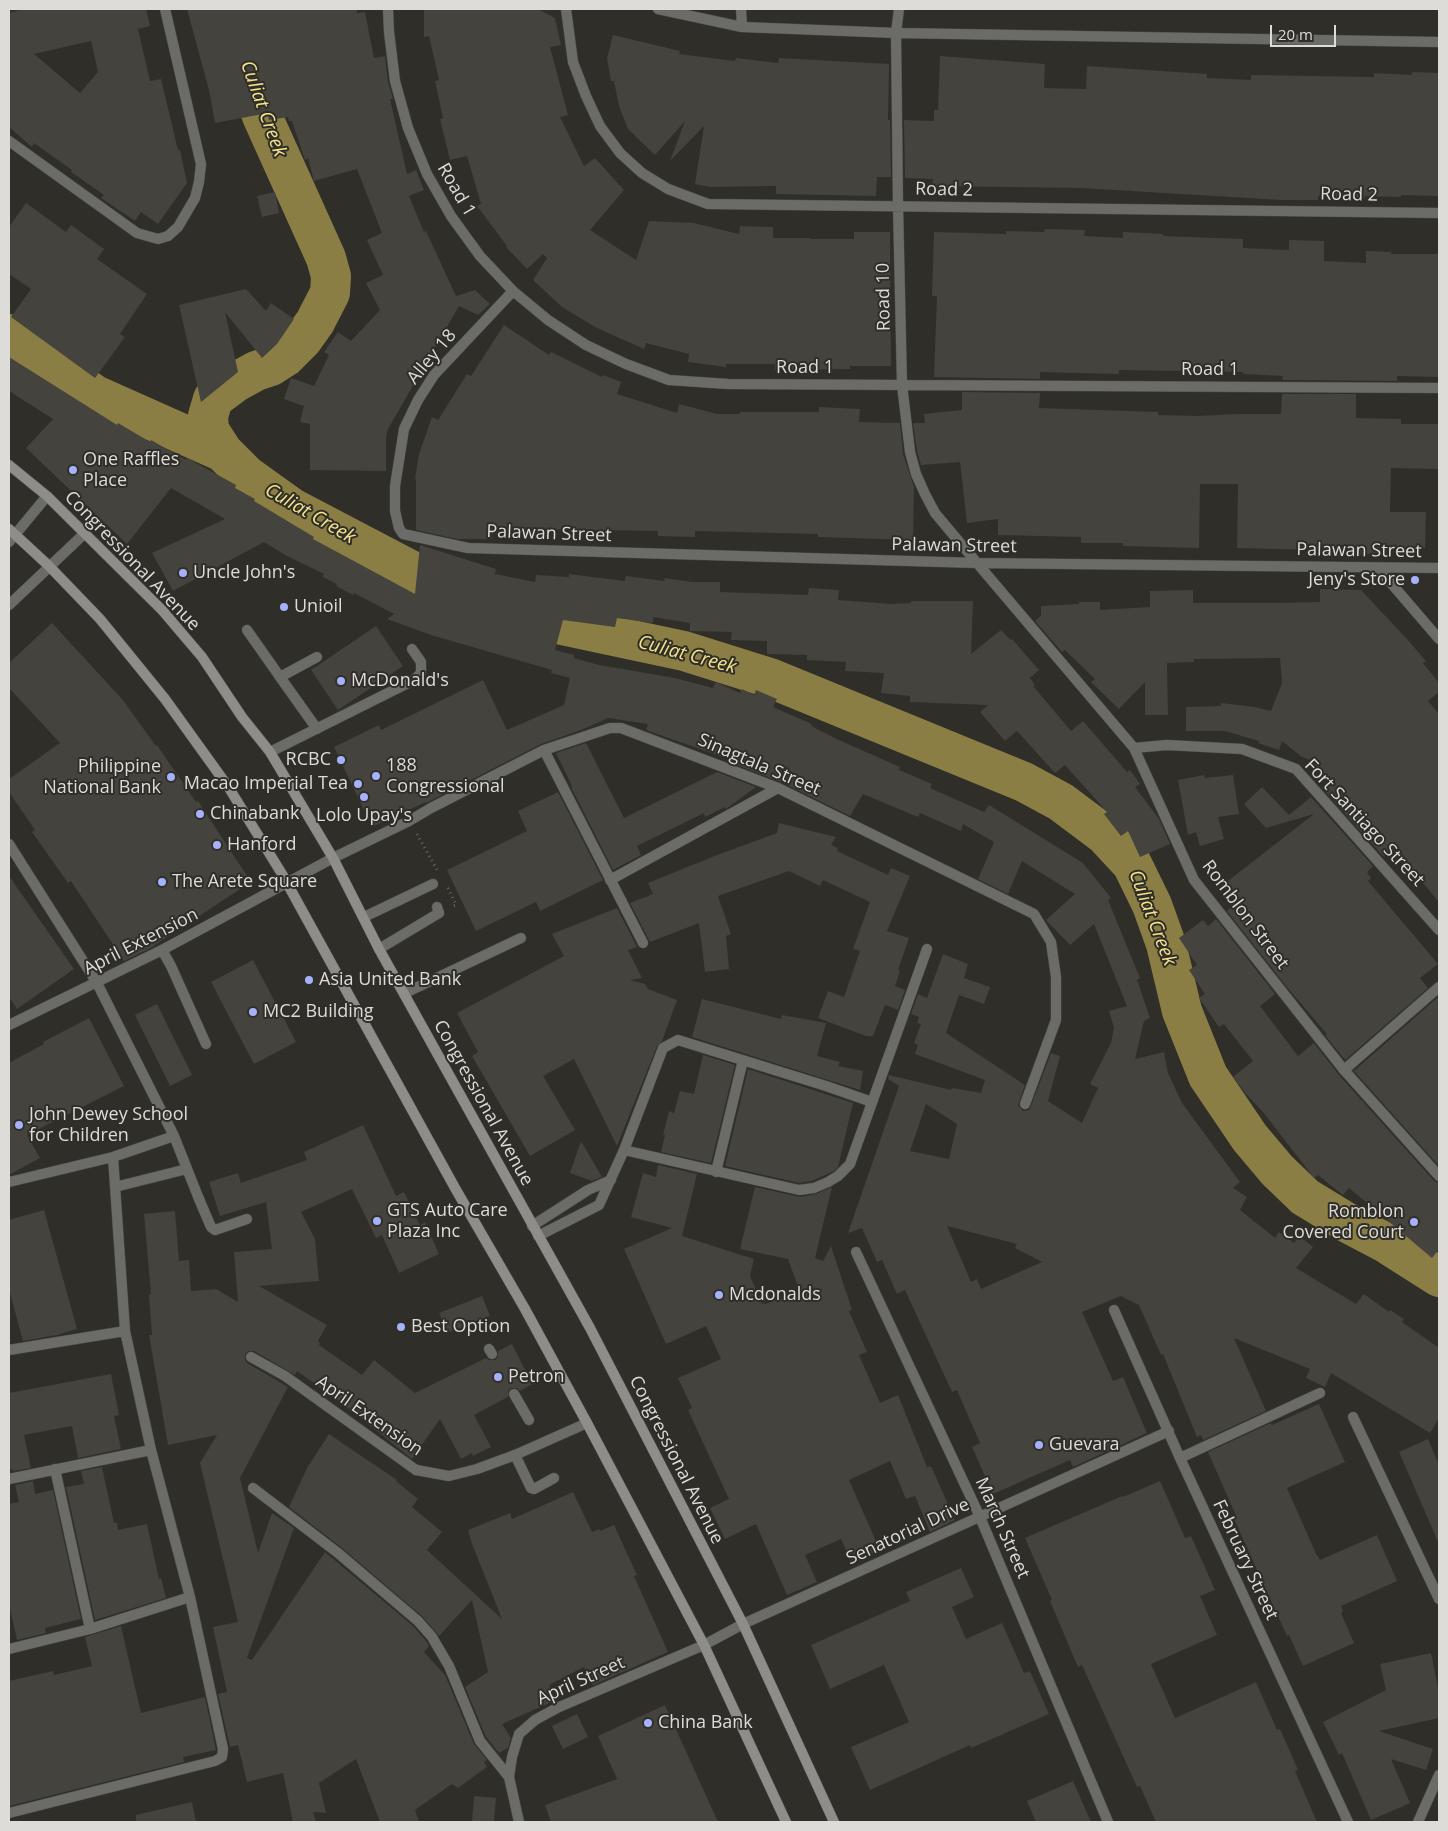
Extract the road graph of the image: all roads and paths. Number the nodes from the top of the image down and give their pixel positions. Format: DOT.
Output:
graph roads {
  1 [pos="166,9"];
  2 [pos="388,9"];
  3 [pos="566,9"];
  4 [pos="658,9"];
  5 [pos="741,9"];
  6 [pos="898,9"];
  7 [pos="742,27"];
  8 [pos="896,33"];
  9 [pos="1439,42"];
  10 [pos="9,142"];
  11 [pos="898,205"];
  12 [pos="1439,213"];
  13 [pos="514,291"];
  14 [pos="902,384"];
  15 [pos="1439,388"];
  16 [pos="9,465"];
  17 [pos="47,496"];
  18 [pos="85,532"];
  19 [pos="11,535"];
  20 [pos="468,548"];
  21 [pos="977,563"];
  22 [pos="49,566"];
  23 [pos="1378,568"];
  24 [pos="1439,568"];
  25 [pos="9,605"];
  26 [pos="246,630"];
  27 [pos="1439,639"];
  28 [pos="412,649"];
  29 [pos="317,657"];
  30 [pos="280,677"];
  31 [pos="317,728"];
  32 [pos="1134,748"];
  33 [pos="544,750"];
  34 [pos="270,752"];
  35 [pos="778,788"];
  36 [pos="409,821"];
  37 [pos="9,844"];
  38 [pos="333,858"];
  39 [pos="441,876"];
  40 [pos="610,880"];
  41 [pos="445,883"];
  42 [pos="287,884"];
  43 [pos="433,884"];
  44 [pos="456,904"];
  45 [pos="437,907"];
  46 [pos="364,918"];
  47 [pos="1439,930"];
  48 [pos="521,938"];
  49 [pos="643,943"];
  50 [pos="379,949"];
  51 [pos="927,949"];
  52 [pos="162,950"];
  53 [pos="97,983"];
  54 [pos="1439,987"];
  55 [pos="405,993"];
  56 [pos="9,1025"];
  57 [pos="206,1044"];
  58 [pos="743,1060"];
  59 [pos="1344,1070"];
  60 [pos="872,1102"];
  61 [pos="1025,1104"];
  62 [pos="174,1136"];
  63 [pos="624,1150"];
  64 [pos="113,1157"];
  65 [pos="187,1169"];
  66 [pos="716,1172"];
  67 [pos="1439,1176"];
  68 [pos="611,1180"];
  69 [pos="9,1182"];
  70 [pos="115,1187"];
  71 [pos="248,1219"];
  72 [pos="532,1226"];
  73 [pos="538,1236"];
  74 [pos="856,1252"];
  75 [pos="1114,1310"];
  76 [pos="125,1331"];
  77 [pos="9,1350"];
  78 [pos="251,1357"];
  79 [pos="1320,1393"];
  80 [pos="514,1394"];
  81 [pos="1354,1417"];
  82 [pos="528,1420"];
  83 [pos="587,1423"];
  84 [pos="1168,1430"];
  85 [pos="151,1450"];
  86 [pos="514,1455"];
  87 [pos="1180,1458"];
  88 [pos="55,1469"];
  89 [pos="554,1478"];
  90 [pos="9,1479"];
  91 [pos="252,1488"];
  92 [pos="980,1517"];
  93 [pos="190,1597"];
  94 [pos="1439,1599"];
  95 [pos="743,1624"];
  96 [pos="90,1629"];
  97 [pos="704,1645"];
  98 [pos="9,1650"];
  99 [pos="1439,1775"];
  100 [pos="509,1777"];
  101 [pos="9,1813"];
  102 [pos="519,1822"];
  103 [pos="786,1822"];
  104 [pos="834,1822"];
  105 [pos="1108,1822"];
  106 [pos="1348,1822"];
  107 [pos="1418,1822"];
  1 -- 10 [label="street"];
  2 -- 13 [label="street, Road 1"];
  3 -- 11 [label="street, Road 2"];
  4 -- 7 [label="street"];
  5 -- 7 [label="street"];
  6 -- 8 [label="street, Road 10"];
  7 -- 8 [label="street"];
  8 -- 9 [label="street"];
  8 -- 11 [label="street, Road 10"];
  11 -- 12 [label="street, Road 2"];
  11 -- 14 [label="street, Road 10"];
  13 -- 14 [label="street, Road 1"];
  13 -- 20 [label="street, Alley 18"];
  14 -- 15 [label="street, Road 1"];
  14 -- 21 [label="street, Road 10"];
  16 -- 17 [label="main road, Congressional Avenue"];
  17 -- 18 [label="main road, Congressional Avenue"];
  17 -- 19 [label="street"];
  18 -- 22 [label="street"];
  18 -- 34 [label="main road, Congressional Avenue"];
  19 -- 22 [label="main road"];
  20 -- 21 [label="street, Palawan Street"];
  21 -- 23 [label="street, Palawan Street"];
  21 -- 32 [label="street, Romblon Street"];
  22 -- 25 [label="street"];
  22 -- 42 [label="main road"];
  23 -- 24 [label="street, Palawan Street"];
  23 -- 27 [label="street"];
  26 -- 30 [label="street"];
  28 -- 31 [label="street"];
  29 -- 30 [label="street"];
  30 -- 31 [label="street"];
  31 -- 34 [label="street"];
  32 -- 47 [label="street, Fort Santiago Street"];
  32 -- 59 [label="street, Romblon Street"];
  33 -- 35 [label="street, Sinagtala Street"];
  33 -- 36 [label="street, Sinagtala Street"];
  33 -- 40 [label="street"];
  34 -- 38 [label="main road, Congressional Avenue"];
  35 -- 40 [label="street"];
  35 -- 61 [label="street, Sinagtala Street"];
  36 -- 38 [label="street, Sinagtala Street"];
  36 -- 39 [label="path"];
  37 -- 53 [label="street"];
  38 -- 42 [label="street, Sinagtala Street"];
  38 -- 46 [label="main road, Congressional Avenue"];
  40 -- 49 [label="street"];
  41 -- 44 [label="path"];
  42 -- 52 [label="street, April Extension"];
  42 -- 83 [label="main road"];
  43 -- 46 [label="street"];
  45 -- 50 [label="street"];
  46 -- 50 [label="main road, Congressional Avenue"];
  48 -- 55 [label="street"];
  50 -- 55 [label="main road, Congressional Avenue"];
  51 -- 60 [label="street"];
  52 -- 53 [label="street, April Extension"];
  52 -- 57 [label="street"];
  53 -- 56 [label="street, April Extension"];
  53 -- 62 [label="street"];
  54 -- 59 [label="street"];
  55 -- 72 [label="main road, Congressional Avenue"];
  58 -- 60 [label="street"];
  58 -- 63 [label="street"];
  58 -- 66 [label="street"];
  59 -- 67 [label="street, Romblon Street"];
  60 -- 66 [label="street"];
  62 -- 64 [label="street"];
  62 -- 65 [label="street"];
  63 -- 66 [label="street"];
  63 -- 68 [label="street"];
  64 -- 69 [label="street"];
  64 -- 70 [label="street"];
  65 -- 70 [label="street"];
  65 -- 71 [label="street"];
  68 -- 72 [label="street"];
  68 -- 73 [label="street"];
  70 -- 76 [label="street"];
  72 -- 73 [label="main road, Congressional Avenue"];
  73 -- 95 [label="main road, Congressional Avenue"];
  74 -- 92 [label="street, March Street"];
  75 -- 84 [label="street, February Street"];
  76 -- 77 [label="street"];
  76 -- 85 [label="street"];
  78 -- 86 [label="street, April Extension"];
  79 -- 87 [label="street"];
  80 -- 82 [label="street"];
  81 -- 94 [label="street"];
  83 -- 86 [label="street, April Extension"];
  83 -- 97 [label="main road"];
  84 -- 87 [label="street, February Street"];
  84 -- 92 [label="street, Senatorial Drive"];
  85 -- 88 [label="street"];
  85 -- 93 [label="street"];
  86 -- 89 [label="street"];
  87 -- 106 [label="street, February Street"];
  88 -- 90 [label="street"];
  88 -- 96 [label="street"];
  91 -- 100 [label="street"];
  92 -- 95 [label="street, Senatorial Drive"];
  92 -- 105 [label="street, March Street"];
  93 -- 96 [label="street"];
  93 -- 101 [label="street"];
  95 -- 97 [label="street, April Street"];
  95 -- 104 [label="main road, Congressional Avenue"];
  96 -- 98 [label="street"];
  97 -- 100 [label="street, April Street"];
  97 -- 103 [label="main road"];
  99 -- 107 [label="street"];
  100 -- 102 [label="street, April Street"];
}
